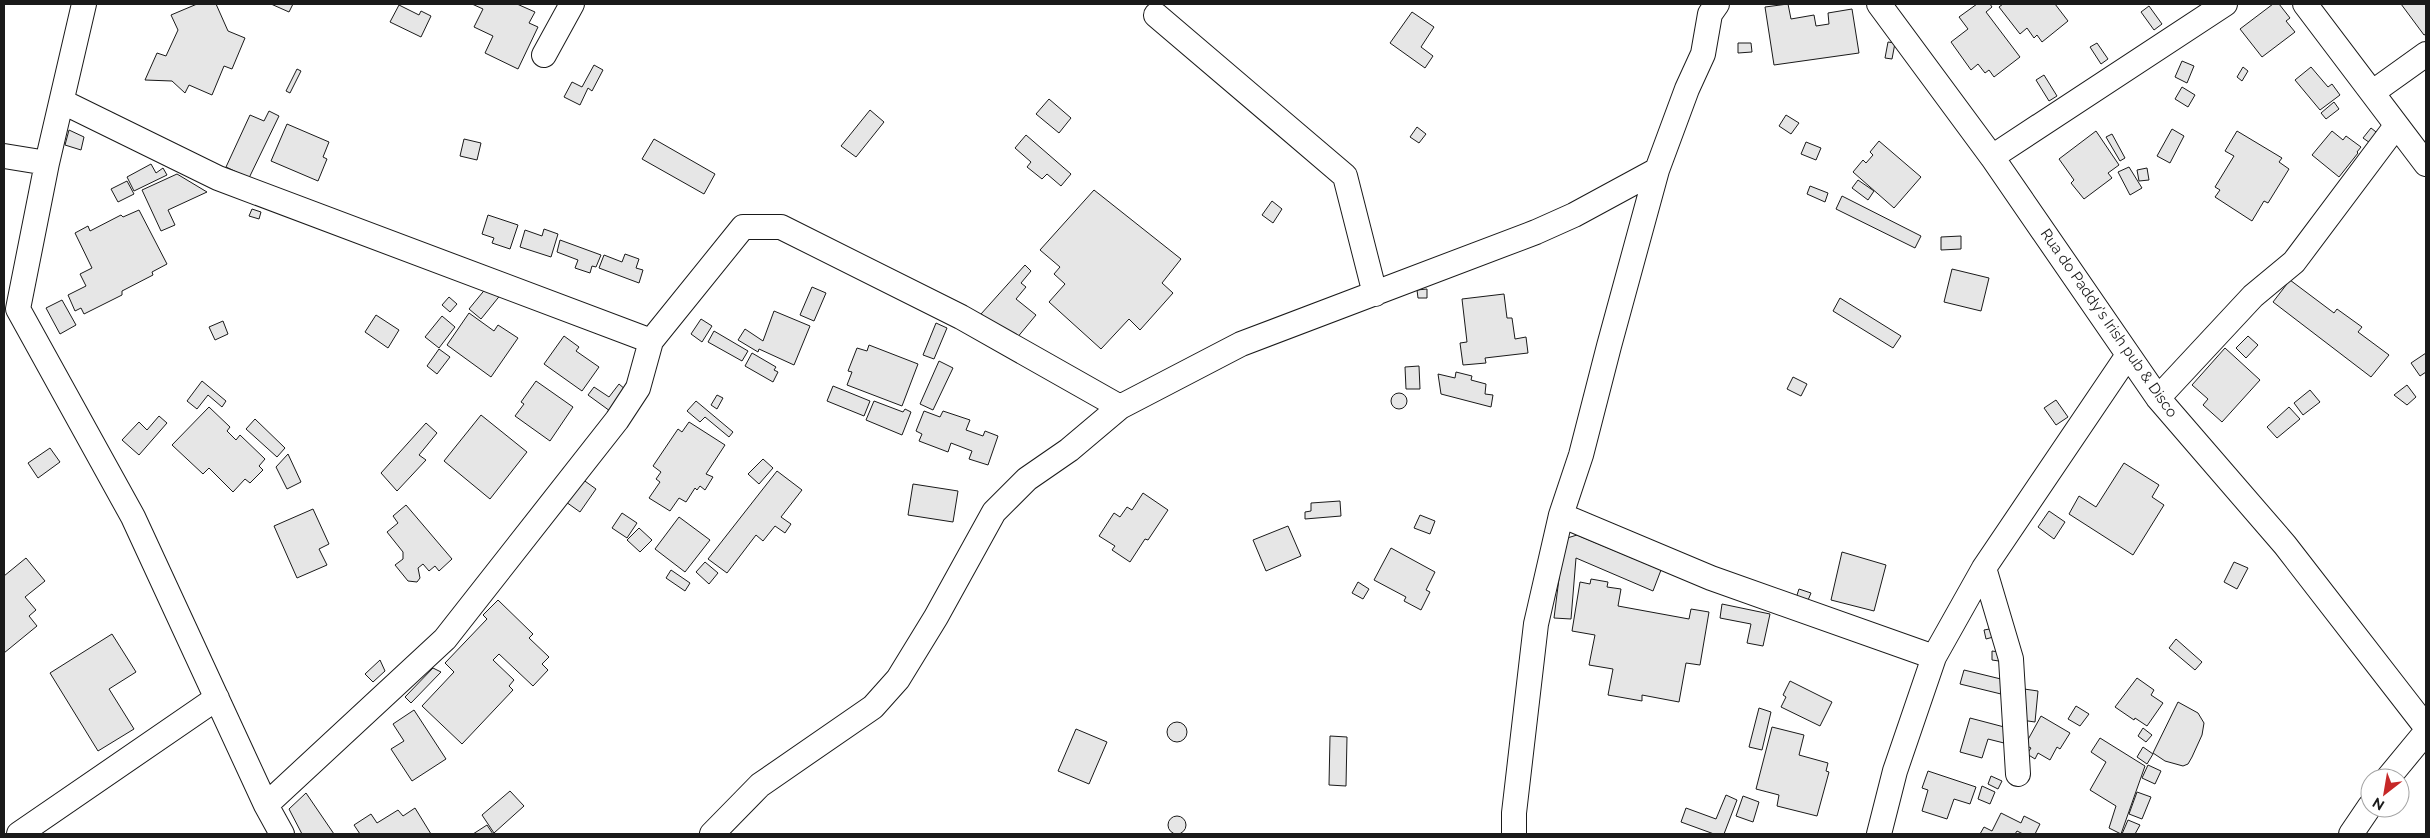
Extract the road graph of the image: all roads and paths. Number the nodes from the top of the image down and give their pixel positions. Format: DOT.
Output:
graph roads {
  1 [pos="84,4"];
  2 [pos="572,4"];
  3 [pos="1716,4"];
  4 [pos="1879,4"];
  5 [pos="2225,4"];
  6 [pos="2305,4"];
  7 [pos="1156,15"];
  8 [pos="2426,54"];
  9 [pos="544,55"];
  10 [pos="2373,92"];
  11 [pos="63,102"];
  12 [pos="2396,126"];
  13 [pos="4,156"];
  14 [pos="1992,157"];
  15 [pos="47,163"];
  16 [pos="2426,164"];
  17 [pos="1657,170"];
  18 [pos="1375,294"];
  19 [pos="11,311"];
  20 [pos="651,341"];
  21 [pos="2128,355"];
  22 [pos="2158,398"];
  23 [pos="1120,407"];
  24 [pos="1561,515"];
  25 [pos="1984,568"];
  26 [pos="1934,657"];
  27 [pos="217,698"];
  28 [pos="2426,726"];
  29 [pos="2426,732"];
  30 [pos="2396,768"];
  31 [pos="2018,774"];
  32 [pos="266,805"];
  33 [pos="2362,818"];
  34 [pos="18,834"];
  35 [pos="282,834"];
  36 [pos="712,834"];
  37 [pos="1514,834"];
  38 [pos="1879,834"];
  39 [pos="2351,834"];
  1 -- 11 [label="street"];
  2 -- 9 [label="street"];
  3 -- 17 [label="street"];
  4 -- 14 [label="street, Rua do Paddy's Irish pub & Disco"];
  5 -- 14 [label="street"];
  6 -- 10 [label="street"];
  7 -- 18 [label="street"];
  8 -- 10 [label="street"];
  10 -- 12 [label="street"];
  11 -- 15 [label="street"];
  11 -- 20 [label="street"];
  12 -- 16 [label="street"];
  12 -- 22 [label="street"];
  13 -- 15 [label="street"];
  14 -- 21 [label="street, Rua do Paddy's Irish pub & Disco"];
  15 -- 19 [label="street"];
  17 -- 18 [label="street"];
  17 -- 24 [label="street"];
  18 -- 23 [label="street"];
  19 -- 27 [label="street"];
  20 -- 23 [label="street"];
  20 -- 32 [label="street"];
  21 -- 22 [label="street, Rua do Paddy's Irish pub & Disco"];
  21 -- 25 [label="street"];
  22 -- 28 [label="street, Rua do Paddy's Irish pub & Disco"];
  23 -- 36 [label="street"];
  24 -- 26 [label="street"];
  24 -- 37 [label="street"];
  25 -- 26 [label="street"];
  25 -- 31 [label="street"];
  26 -- 38 [label="street"];
  27 -- 32 [label="street"];
  27 -- 34 [label="street"];
  29 -- 30 [label="street"];
  32 -- 35 [label="street"];
  33 -- 39 [label="street"];
}
